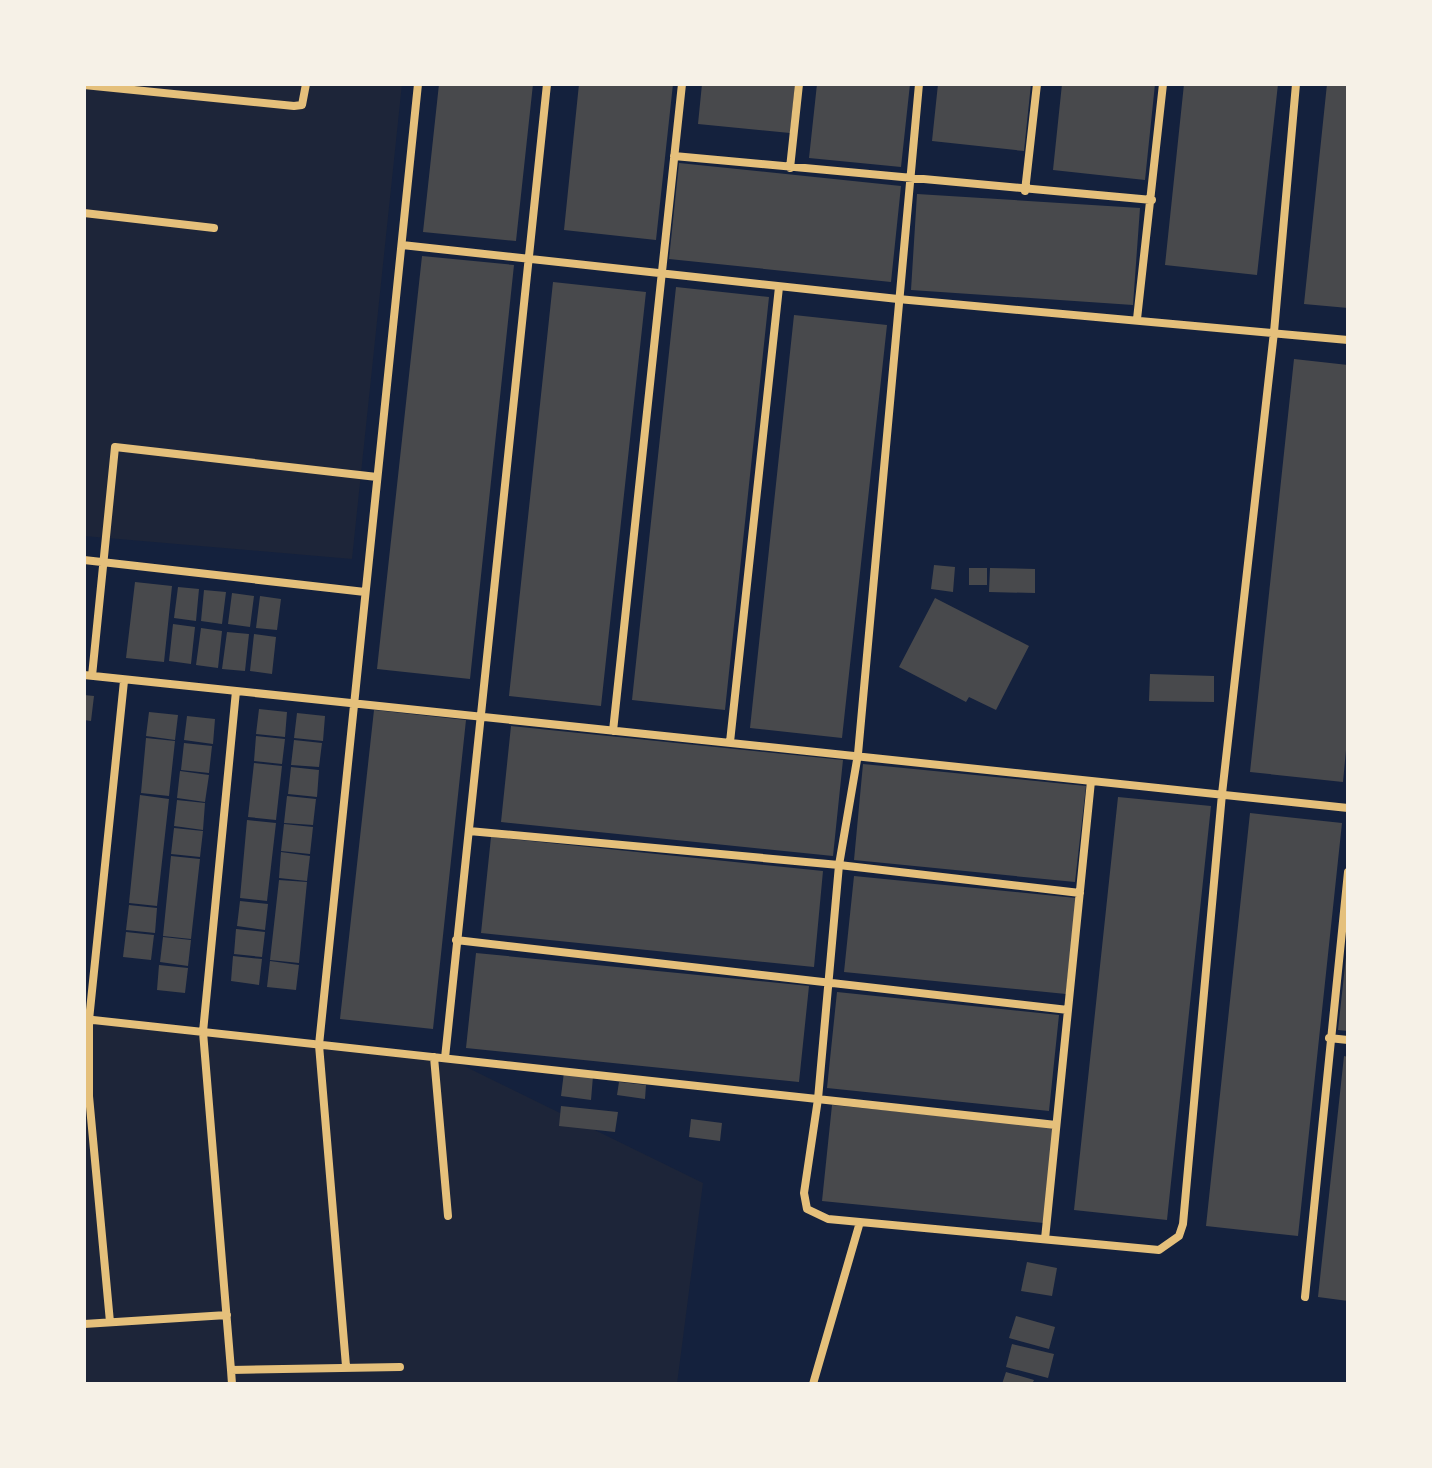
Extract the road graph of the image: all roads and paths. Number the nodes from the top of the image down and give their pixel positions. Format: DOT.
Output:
graph roads {
  1 [pos="306,84"];
  2 [pos="418,84"];
  3 [pos="547,84"];
  4 [pos="682,84"];
  5 [pos="799,84"];
  6 [pos="919,84"];
  7 [pos="1037,84"];
  8 [pos="1163,84"];
  9 [pos="1296,84"];
  10 [pos="84,85"];
  11 [pos="674,156"];
  12 [pos="790,168"];
  13 [pos="909,180"];
  14 [pos="1025,191"];
  15 [pos="1152,200"];
  16 [pos="84,213"];
  17 [pos="214,228"];
  18 [pos="402,245"];
  19 [pos="530,258"];
  20 [pos="662,274"];
  21 [pos="779,287"];
  22 [pos="898,299"];
  23 [pos="1137,319"];
  24 [pos="1274,332"];
  25 [pos="1348,340"];
  26 [pos="377,477"];
  27 [pos="84,560"];
  28 [pos="105,562"];
  29 [pos="365,592"];
  30 [pos="88,676"];
  31 [pos="124,681"];
  32 [pos="236,691"];
  33 [pos="352,704"];
  34 [pos="482,716"];
  35 [pos="613,731"];
  36 [pos="730,742"];
  37 [pos="858,754"];
  38 [pos="1091,781"];
  39 [pos="1222,794"];
  40 [pos="1348,808"];
  41 [pos="469,831"];
  42 [pos="839,865"];
  43 [pos="1348,872"];
  44 [pos="1080,893"];
  45 [pos="1346,927"];
  46 [pos="456,940"];
  47 [pos="828,982"];
  48 [pos="1068,1010"];
  49 [pos="86,1020"];
  50 [pos="203,1032"];
  51 [pos="1329,1038"];
  52 [pos="1348,1040"];
  53 [pos="319,1045"];
  54 [pos="434,1057"];
  55 [pos="445,1058"];
  56 [pos="818,1099"];
  57 [pos="1056,1125"];
  58 [pos="448,1216"];
  59 [pos="860,1222"];
  60 [pos="1045,1239"];
  61 [pos="1305,1297"];
  62 [pos="227,1315"];
  63 [pos="110,1322"];
  64 [pos="84,1324"];
  65 [pos="346,1366"];
  66 [pos="400,1367"];
  67 [pos="231,1370"];
  68 [pos="232,1384"];
  69 [pos="813,1384"];
  1 -- 10 [label="street"];
  2 -- 18 [label="street"];
  3 -- 19 [label="street"];
  4 -- 11 [label="street"];
  5 -- 12 [label="street"];
  6 -- 13 [label="street"];
  7 -- 14 [label="street"];
  8 -- 15 [label="street"];
  9 -- 24 [label="street"];
  11 -- 12 [label="street"];
  11 -- 20 [label="street"];
  12 -- 13 [label="street"];
  13 -- 14 [label="street"];
  13 -- 22 [label="street"];
  14 -- 15 [label="street"];
  15 -- 23 [label="street"];
  16 -- 17 [label="street"];
  18 -- 19 [label="street"];
  18 -- 26 [label="street"];
  19 -- 20 [label="street"];
  19 -- 34 [label="street"];
  20 -- 21 [label="street"];
  20 -- 35 [label="street"];
  21 -- 22 [label="street"];
  21 -- 36 [label="street"];
  22 -- 23 [label="street"];
  22 -- 37 [label="street"];
  23 -- 24 [label="street"];
  24 -- 25 [label="street"];
  24 -- 39 [label="street"];
  26 -- 28 [label="street"];
  26 -- 29 [label="street"];
  27 -- 28 [label="street"];
  28 -- 29 [label="street"];
  28 -- 30 [label="street"];
  29 -- 33 [label="street"];
  30 -- 31 [label="street"];
  31 -- 32 [label="street"];
  31 -- 49 [label="street"];
  32 -- 33 [label="street"];
  32 -- 50 [label="street"];
  33 -- 34 [label="street"];
  33 -- 53 [label="street"];
  34 -- 35 [label="street"];
  34 -- 41 [label="street"];
  35 -- 36 [label="street"];
  36 -- 37 [label="street"];
  37 -- 38 [label="street"];
  37 -- 42 [label="street"];
  38 -- 39 [label="street"];
  38 -- 44 [label="street"];
  39 -- 40 [label="street"];
  39 -- 60 [label="street"];
  41 -- 42 [label="street"];
  41 -- 46 [label="street"];
  42 -- 44 [label="street"];
  42 -- 47 [label="street"];
  43 -- 45 [label="street"];
  44 -- 48 [label="street"];
  45 -- 51 [label="street"];
  46 -- 47 [label="street"];
  46 -- 55 [label="street"];
  47 -- 48 [label="street"];
  47 -- 56 [label="street"];
  48 -- 57 [label="street"];
  49 -- 50 [label="street"];
  49 -- 63 [label="street"];
  50 -- 53 [label="street"];
  50 -- 62 [label="street"];
  51 -- 52 [label="street"];
  51 -- 61 [label="street"];
  53 -- 54 [label="street"];
  53 -- 65 [label="street"];
  54 -- 55 [label="street"];
  54 -- 58 [label="street"];
  55 -- 56 [label="street"];
  56 -- 57 [label="street"];
  56 -- 59 [label="street"];
  57 -- 60 [label="street"];
  59 -- 60 [label="street"];
  59 -- 69 [label="street"];
  62 -- 63 [label="street"];
  62 -- 67 [label="street"];
  63 -- 64 [label="street"];
  65 -- 66 [label="street"];
  65 -- 67 [label="street"];
  67 -- 68 [label="street"];
}
